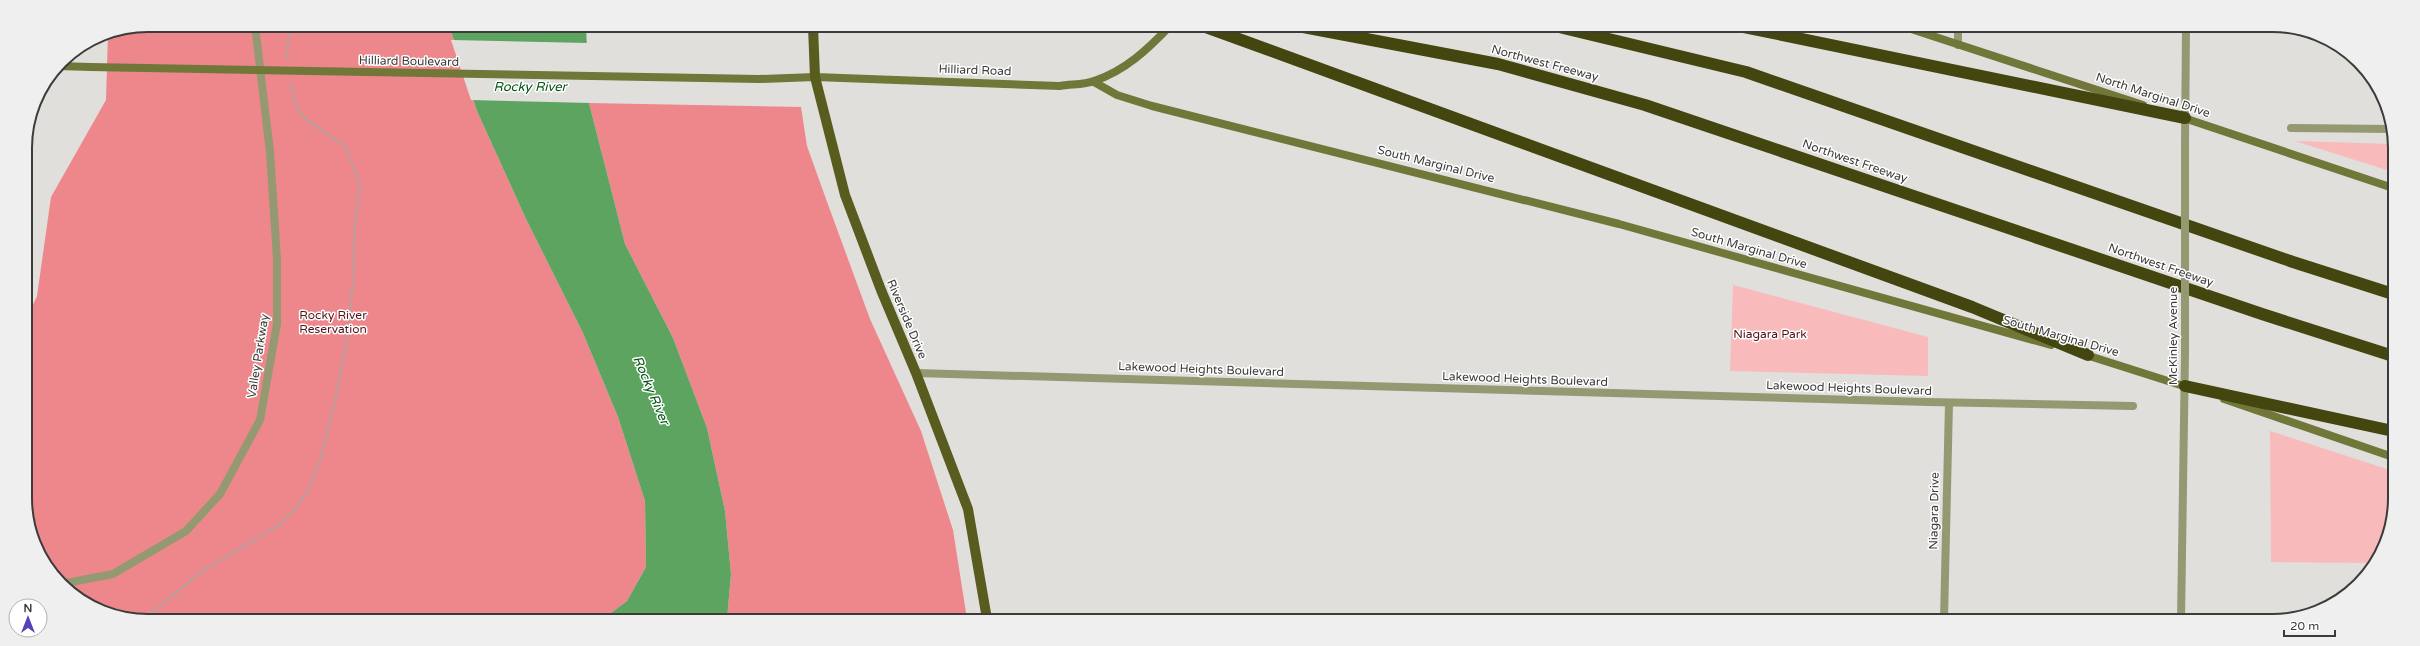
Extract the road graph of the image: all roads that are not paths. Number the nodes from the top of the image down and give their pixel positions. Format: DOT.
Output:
graph roads {
  1 [pos="256,32"];
  2 [pos="813,32"];
  3 [pos="1164,32"];
  4 [pos="1219,32"];
  5 [pos="1330,32"];
  6 [pos="1580,32"];
  7 [pos="1768,32"];
  8 [pos="1920,32"];
  9 [pos="1958,32"];
  10 [pos="2186,32"];
  11 [pos="1958,45"];
  12 [pos="66,66"];
  13 [pos="815,77"];
  14 [pos="759,79"];
  15 [pos="1094,82"];
  16 [pos="2185,118"];
  17 [pos="2291,128"];
  18 [pos="2386,128"];
  19 [pos="2388,186"];
  20 [pos="2388,292"];
  21 [pos="2388,354"];
  22 [pos="2088,355"];
  23 [pos="916,373"];
  24 [pos="2185,386"];
  25 [pos="1948,403"];
  26 [pos="2133,406"];
  27 [pos="2388,430"];
  28 [pos="2388,455"];
  29 [pos="69,582"];
  30 [pos="985,614"];
  31 [pos="1944,614"];
  32 [pos="2181,614"];
  1 -- 29 [label="street, Valley Parkway"];
  2 -- 13 [label="main road, Riverside Drive"];
  3 -- 15 [label="main road, Hilliard Road"];
  4 -- 22 [label="highway"];
  5 -- 21 [label="highway, Northwest Freeway"];
  6 -- 20 [label="highway"];
  7 -- 16 [label="highway"];
  8 -- 11 [label="main road, North Marginal Drive"];
  9 -- 11 [label="street"];
  10 -- 16 [label="street, McKinley Avenue"];
  11 -- 16 [label="main road, North Marginal Drive"];
  12 -- 14 [label="main road, Hilliard Boulevard, bridge"];
  13 -- 14 [label="main road, Hilliard Road"];
  13 -- 15 [label="main road, Hilliard Road"];
  13 -- 23 [label="main road, Riverside Drive"];
  15 -- 22 [label="main road, South Marginal Drive"];
  16 -- 19 [label="main road, North Marginal Drive"];
  16 -- 24 [label="street, McKinley Avenue, bridge"];
  17 -- 18 [label="street"];
  22 -- 24 [label="main road, South Marginal Drive"];
  23 -- 25 [label="street, Lakewood Heights Boulevard"];
  23 -- 30 [label="main road, Riverside Drive"];
  24 -- 27 [label="highway"];
  24 -- 28 [label="main road, South Marginal Drive"];
  24 -- 32 [label="street, McKinley Avenue"];
  25 -- 26 [label="street, Lakewood Heights Boulevard"];
  25 -- 31 [label="street, Niagara Drive"];
}
